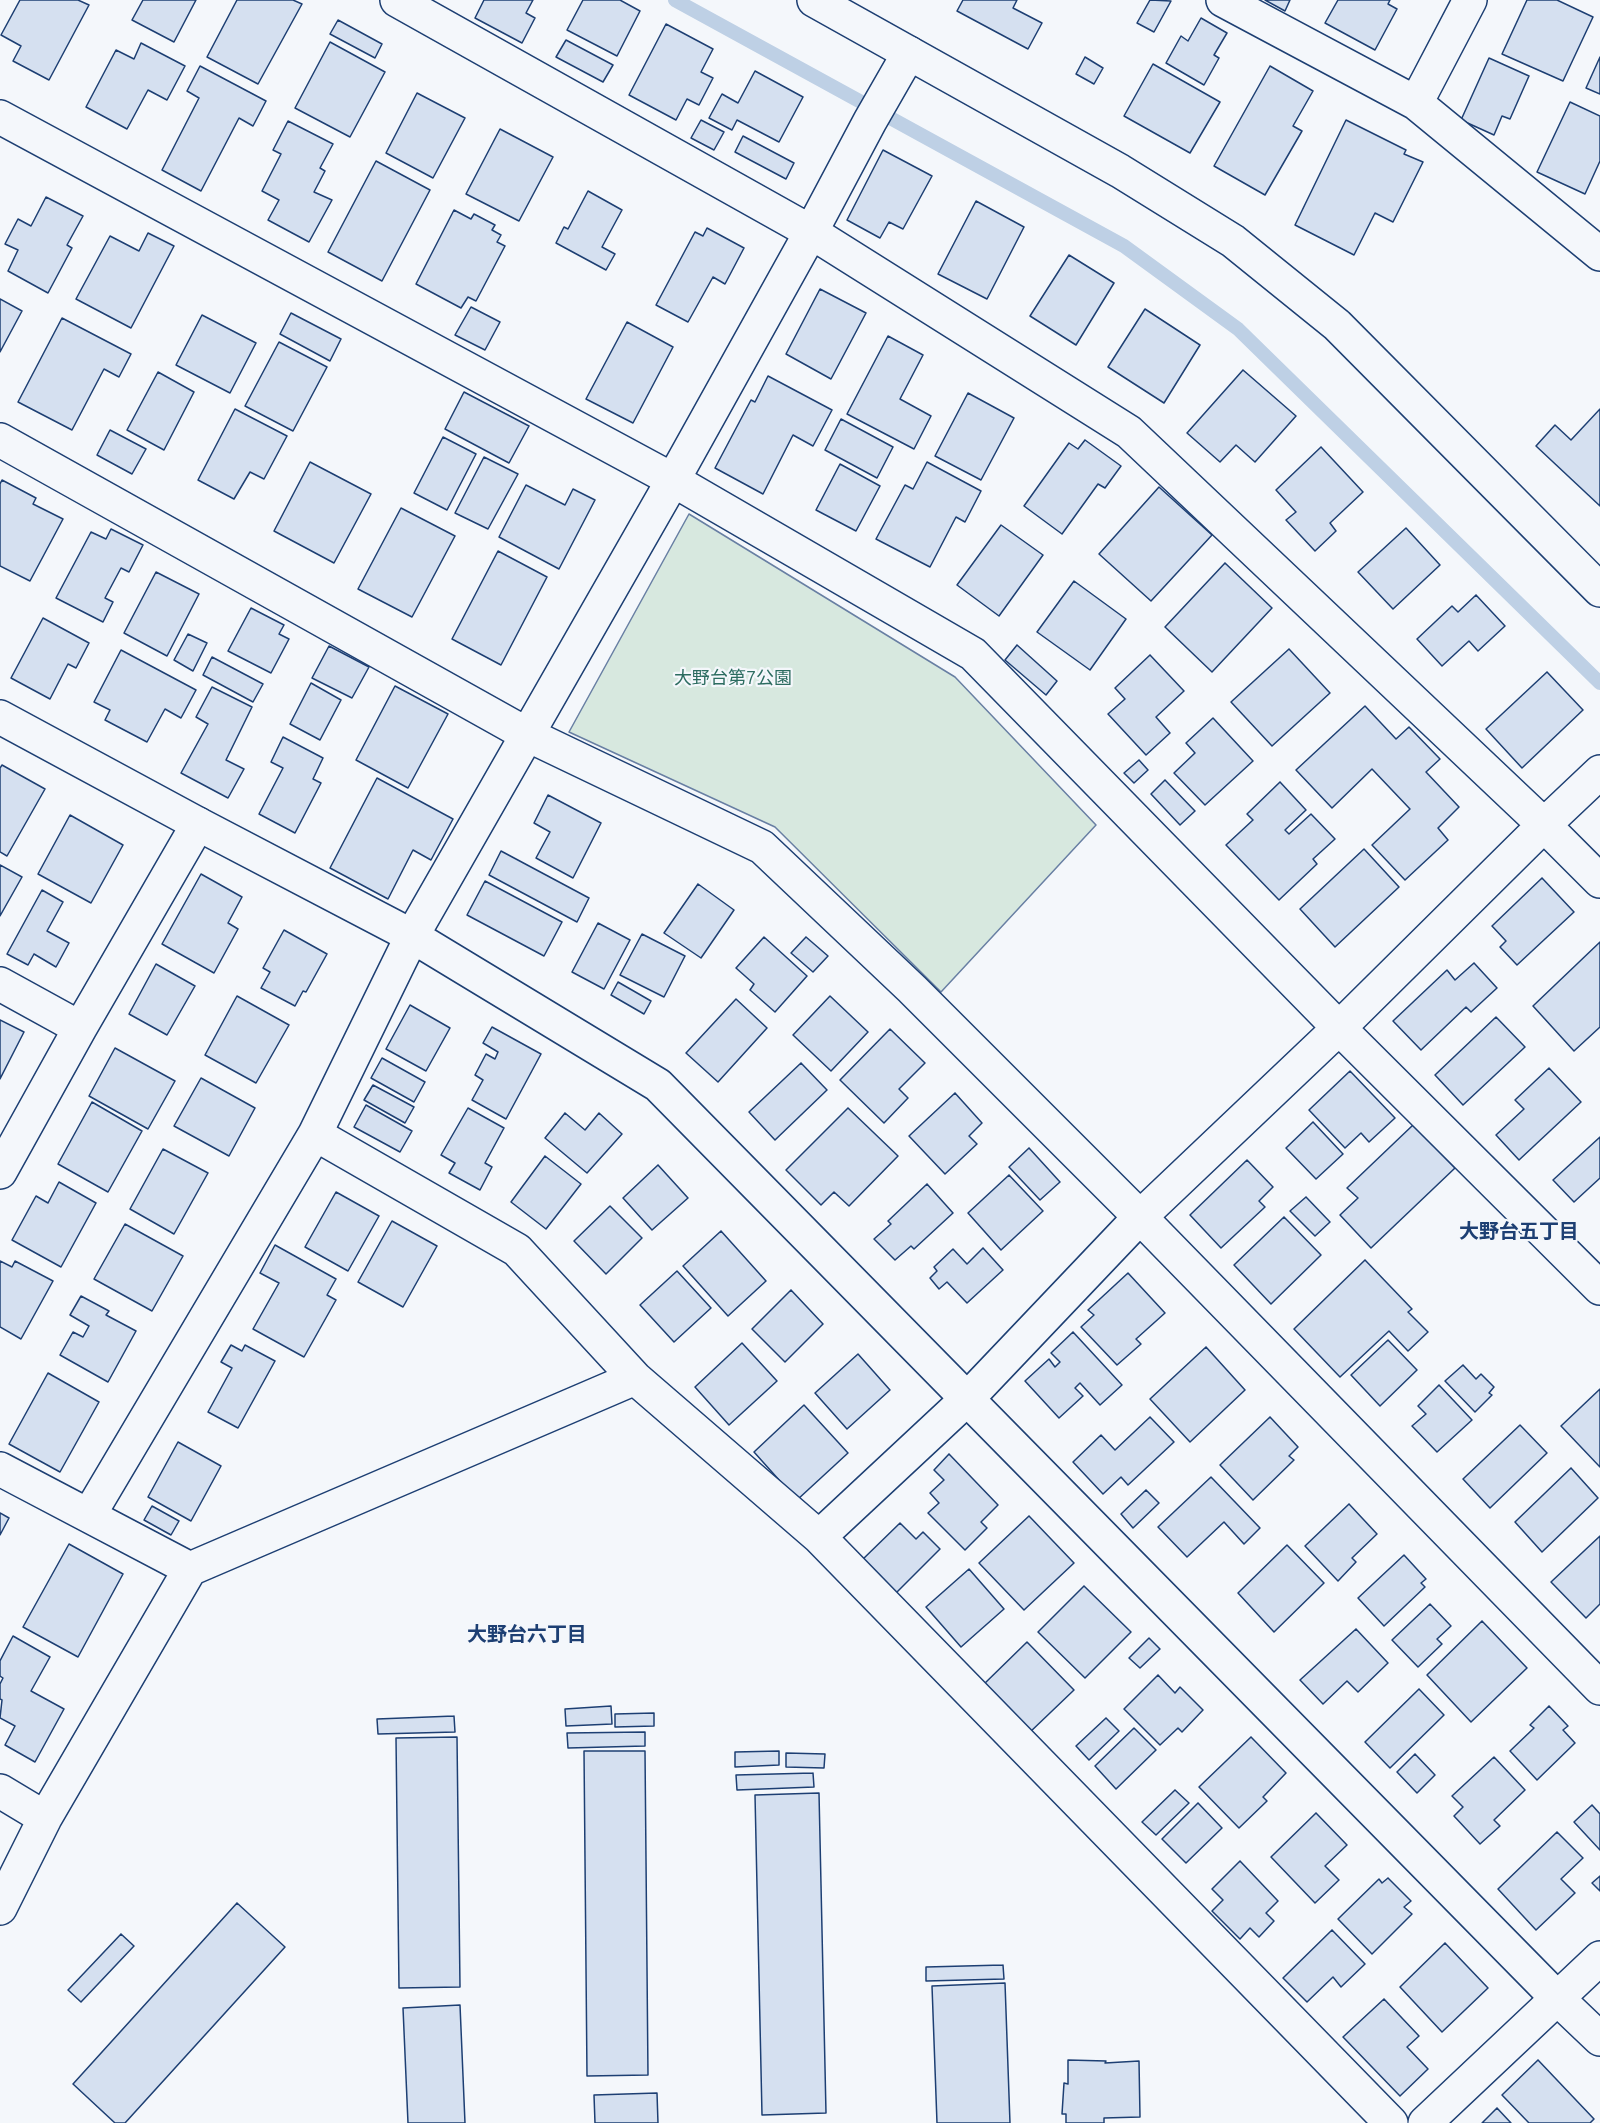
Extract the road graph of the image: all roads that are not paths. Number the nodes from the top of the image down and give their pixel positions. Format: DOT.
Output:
graph roads {
  1 [pos="397,0"];
  2 [pos="814,0"];
  3 [pos="1223,0"];
  4 [pos="1470,0"];
  5 [pos="909,52"];
  6 [pos="1416,103"];
  7 [pos="0,117"];
  8 [pos="811,232"];
  9 [pos="1600,254"];
  10 [pos="0,441"];
  11 [pos="673,480"];
  12 [pos="1600,590"];
  13 [pos="0,717"];
  14 [pos="528,735"];
  15 [pos="1600,772"];
  16 [pos="198,824"];
  17 [pos="1544,825"];
  18 [pos="1600,881"];
  19 [pos="412,936"];
  20 [pos="0,984"];
  21 [pos="80,1028"];
  22 [pos="1339,1028"];
  23 [pos="315,1134"];
  24 [pos="0,1172"];
  25 [pos="1140,1217"];
  26 [pos="1600,1288"];
  27 [pos="635,1378"];
  28 [pos="967,1399"];
  29 [pos="0,1469"];
  30 [pos="89,1515"];
  31 [pos="819,1537"];
  32 [pos="190,1569"];
  33 [pos="1600,1688"];
  34 [pos="0,1791"];
  35 [pos="45,1818"];
  36 [pos="0,1908"];
  37 [pos="1600,1959"];
  38 [pos="1558,1999"];
  39 [pos="1600,2039"];
  40 [pos="1392,2123"];
  41 [pos="1425,2123"];
  1 -- 8 [label="street"];
  2 -- 5 [label="street"];
  3 -- 6 [label="street"];
  4 -- 6 [label="street"];
  5 -- 8 [label="street"];
  5 -- 12 [label="street"];
  6 -- 9 [label="street"];
  7 -- 11 [label="street"];
  8 -- 11 [label="street"];
  8 -- 17 [label="street"];
  10 -- 14 [label="street"];
  11 -- 14 [label="street"];
  11 -- 22 [label="street"];
  13 -- 16 [label="street"];
  14 -- 19 [label="street"];
  14 -- 25 [label="street"];
  15 -- 17 [label="street"];
  16 -- 19 [label="street"];
  16 -- 21 [label="street"];
  17 -- 18 [label="street"];
  17 -- 22 [label="street"];
  19 -- 23 [label="street"];
  19 -- 28 [label="street"];
  20 -- 21 [label="street"];
  21 -- 24 [label="street"];
  22 -- 25 [label="street"];
  22 -- 26 [label="street"];
  23 -- 27 [label="street"];
  23 -- 30 [label="street"];
  25 -- 28 [label="street"];
  25 -- 33 [label="street"];
  27 -- 31 [label="street"];
  27 -- 32 [label="street"];
  28 -- 31 [label="street"];
  28 -- 38 [label="street"];
  29 -- 30 [label="street"];
  30 -- 32 [label="street"];
  31 -- 40 [label="street"];
  32 -- 35 [label="street"];
  34 -- 35 [label="street"];
  35 -- 36 [label="street"];
  37 -- 38 [label="street"];
  38 -- 39 [label="street"];
  38 -- 41 [label="street"];
}
